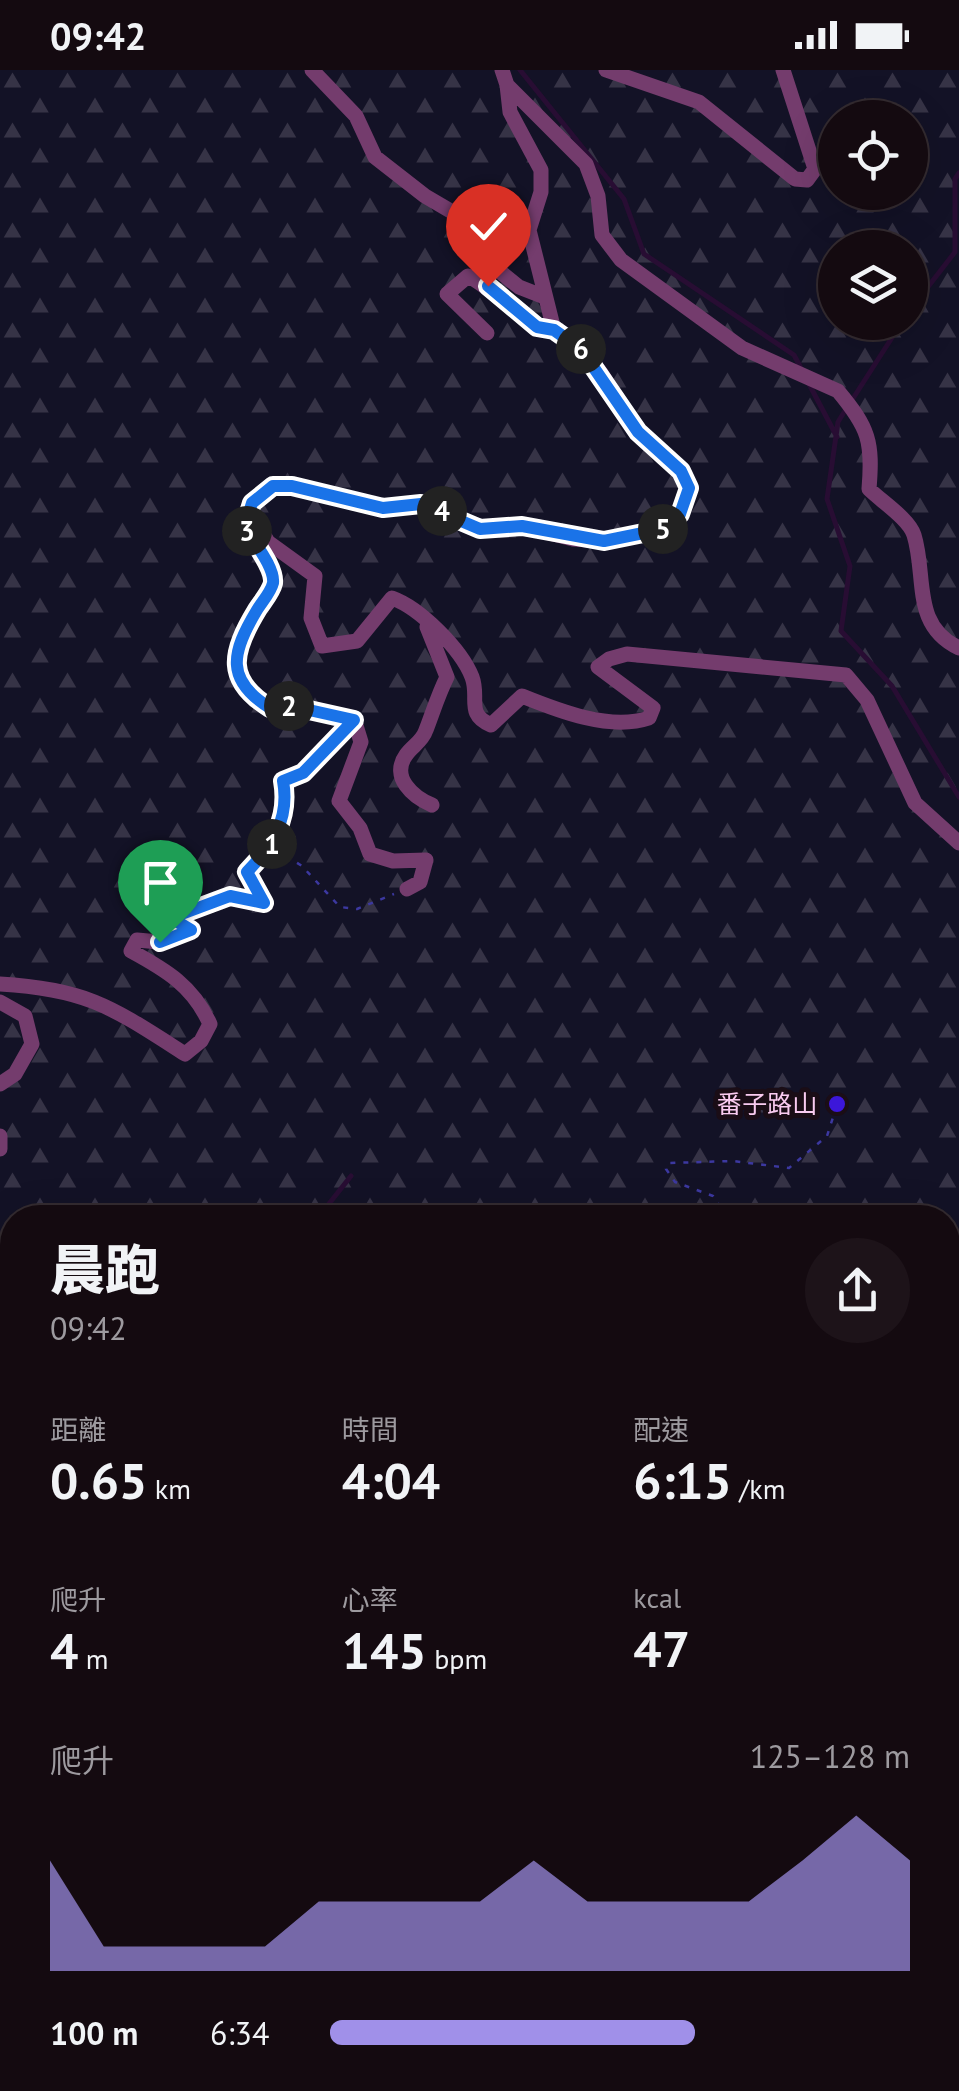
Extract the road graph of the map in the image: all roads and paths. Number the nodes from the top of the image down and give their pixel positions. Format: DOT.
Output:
graph roads {
  1 [pos="312,70"];
  2 [pos="606,70"];
  3 [pos="783,70"];
  4 [pos="504,77"];
  5 [pos="542,296"];
  6 [pos="554,330"];
  7 [pos="487,333"];
  8 [pos="250,512"];
  9 [pos="426,623"];
  10 [pos="959,648"];
  11 [pos="354,720"];
  12 [pos="432,804"];
  13 [pos="959,843"];
  14 [pos="271,847"];
  15 [pos="407,889"];
  16 [pos="0,984"];
  17 [pos="0,1002"];
  18 [pos="0,1084"];
  19 [pos="837,1104"];
  20 [pos="0,1136"];
  21 [pos="0,1149"];
  22 [pos="717,1205"];
  1 -- 5 [label="lane"];
  2 -- 3 [label="lane"];
  4 -- 5 [label="lane"];
  4 -- 10 [label="lane"];
  5 -- 6 [label="lane"];
  6 -- 7 [label="lane"];
  6 -- 8 [label="lane"];
  8 -- 9 [label="lane"];
  8 -- 11 [label="lane"];
  9 -- 12 [label="lane"];
  9 -- 13 [label="lane"];
  11 -- 14 [label="path"];
  11 -- 15 [label="lane"];
  14 -- 15 [label="path"];
  14 -- 16 [label="lane"];
  17 -- 18 [label="lane"];
  19 -- 22 [label="path"];
  20 -- 21 [label="lane"];
}
